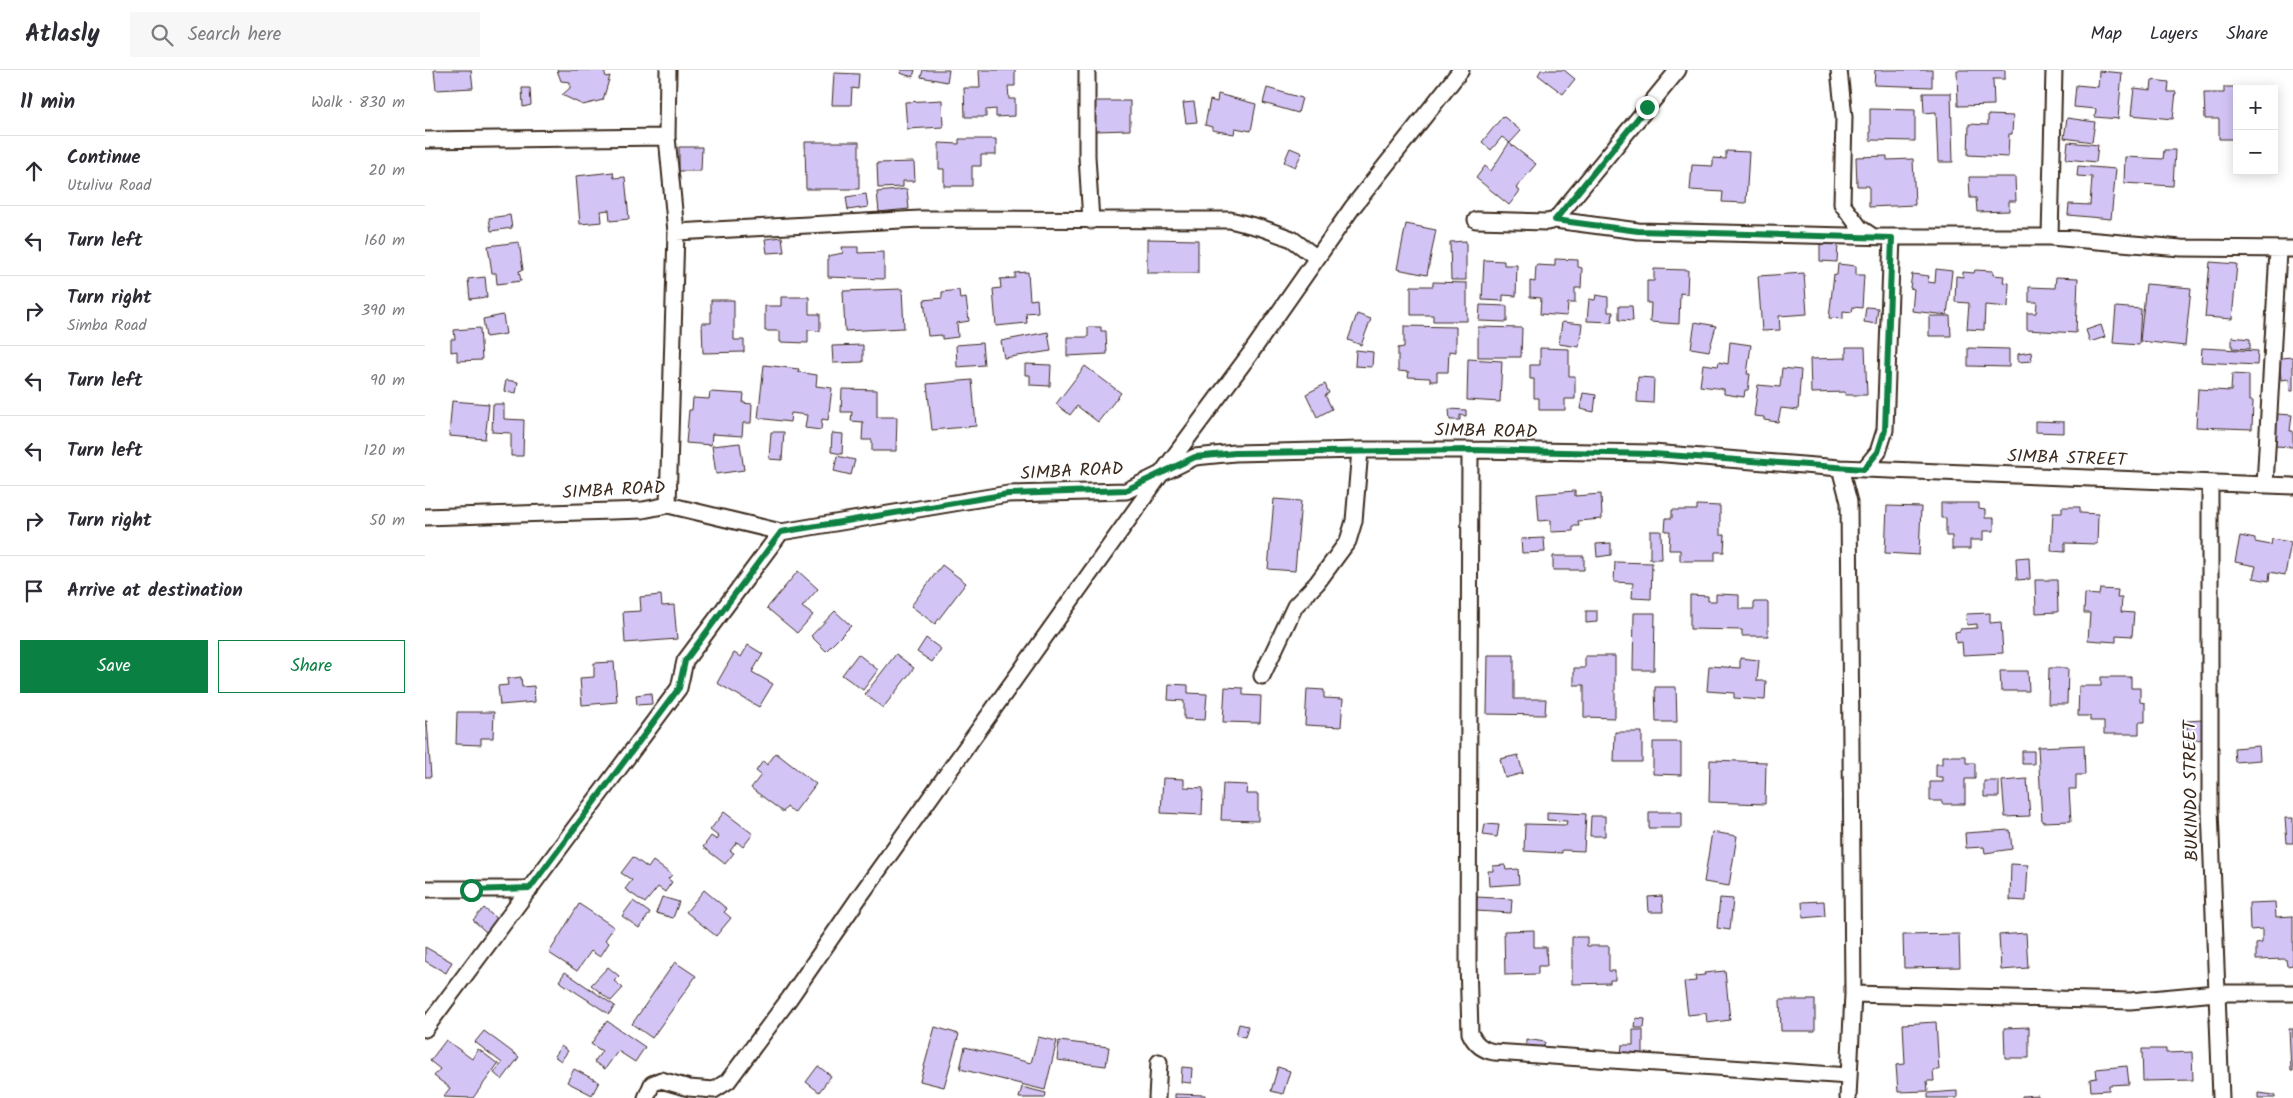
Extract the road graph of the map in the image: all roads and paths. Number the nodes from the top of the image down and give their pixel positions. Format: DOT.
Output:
graph roads {
  1 [pos="668,70"];
  2 [pos="1087,70"];
  3 [pos="1461,70"];
  4 [pos="1678,70"];
  5 [pos="1839,70"];
  6 [pos="2054,70"];
  7 [pos="667,137"];
  8 [pos="425,140"];
  9 [pos="1091,220"];
  10 [pos="1476,220"];
  11 [pos="1555,220"];
  12 [pos="676,232"];
  13 [pos="1872,236"];
  14 [pos="1892,238"];
  15 [pos="2050,238"];
  16 [pos="2293,250"];
  17 [pos="2278,251"];
  18 [pos="1317,258"];
  19 [pos="1360,450"];
  20 [pos="1470,450"];
  21 [pos="1840,468"];
  22 [pos="1864,469"];
  23 [pos="1161,474"];
  24 [pos="2210,484"];
  25 [pos="2265,485"];
  26 [pos="2293,486"];
  27 [pos="668,505"];
  28 [pos="425,517"];
  29 [pos="781,532"];
  30 [pos="1262,676"];
  31 [pos="530,888"];
  32 [pos="425,889"];
  33 [pos="2216,992"];
  34 [pos="2293,993"];
  35 [pos="1853,994"];
  36 [pos="425,1029"];
  37 [pos="1159,1062"];
  38 [pos="1849,1076"];
  39 [pos="646,1098"];
  40 [pos="1157,1098"];
  41 [pos="1848,1098"];
  42 [pos="2221,1098"];
  1 -- 7 [label="street"];
  2 -- 9 [label="street"];
  3 -- 18 [label="street"];
  4 -- 11 [label="street"];
  5 -- 13 [label="street"];
  6 -- 15 [label="street"];
  7 -- 8 [label="street"];
  7 -- 12 [label="street"];
  9 -- 12 [label="street"];
  9 -- 18 [label="street"];
  10 -- 11 [label="street"];
  11 -- 13 [label="street"];
  12 -- 27 [label="street"];
  13 -- 14 [label="street"];
  14 -- 15 [label="street"];
  14 -- 22 [label="street"];
  15 -- 17 [label="street"];
  16 -- 17 [label="street"];
  17 -- 25 [label="street"];
  18 -- 23 [label="street"];
  19 -- 20 [label="street, SIMBA ROAD"];
  19 -- 23 [label="street, SIMBA ROAD"];
  19 -- 30 [label="street"];
  20 -- 21 [label="street, SIMBA ROAD"];
  20 -- 38 [label="street"];
  21 -- 22 [label="street, SIMBA STREET"];
  21 -- 35 [label="street"];
  22 -- 24 [label="street, SIMBA STREET"];
  23 -- 29 [label="street, SIMBA ROAD"];
  23 -- 39 [label="street"];
  24 -- 25 [label="street, SIMBA STREET"];
  24 -- 33 [label="street, BUKINDO STREET"];
  25 -- 26 [label="street, SIMBA STREET"];
  27 -- 28 [label="street, SIMBA ROAD"];
  27 -- 29 [label="street, SIMBA ROAD"];
  29 -- 31 [label="street"];
  31 -- 32 [label="street"];
  31 -- 36 [label="street"];
  33 -- 34 [label="street"];
  33 -- 35 [label="street"];
  33 -- 42 [label="street, BUKINDO STREET"];
  35 -- 38 [label="street"];
  37 -- 40 [label="street"];
  38 -- 41 [label="street"];
}
